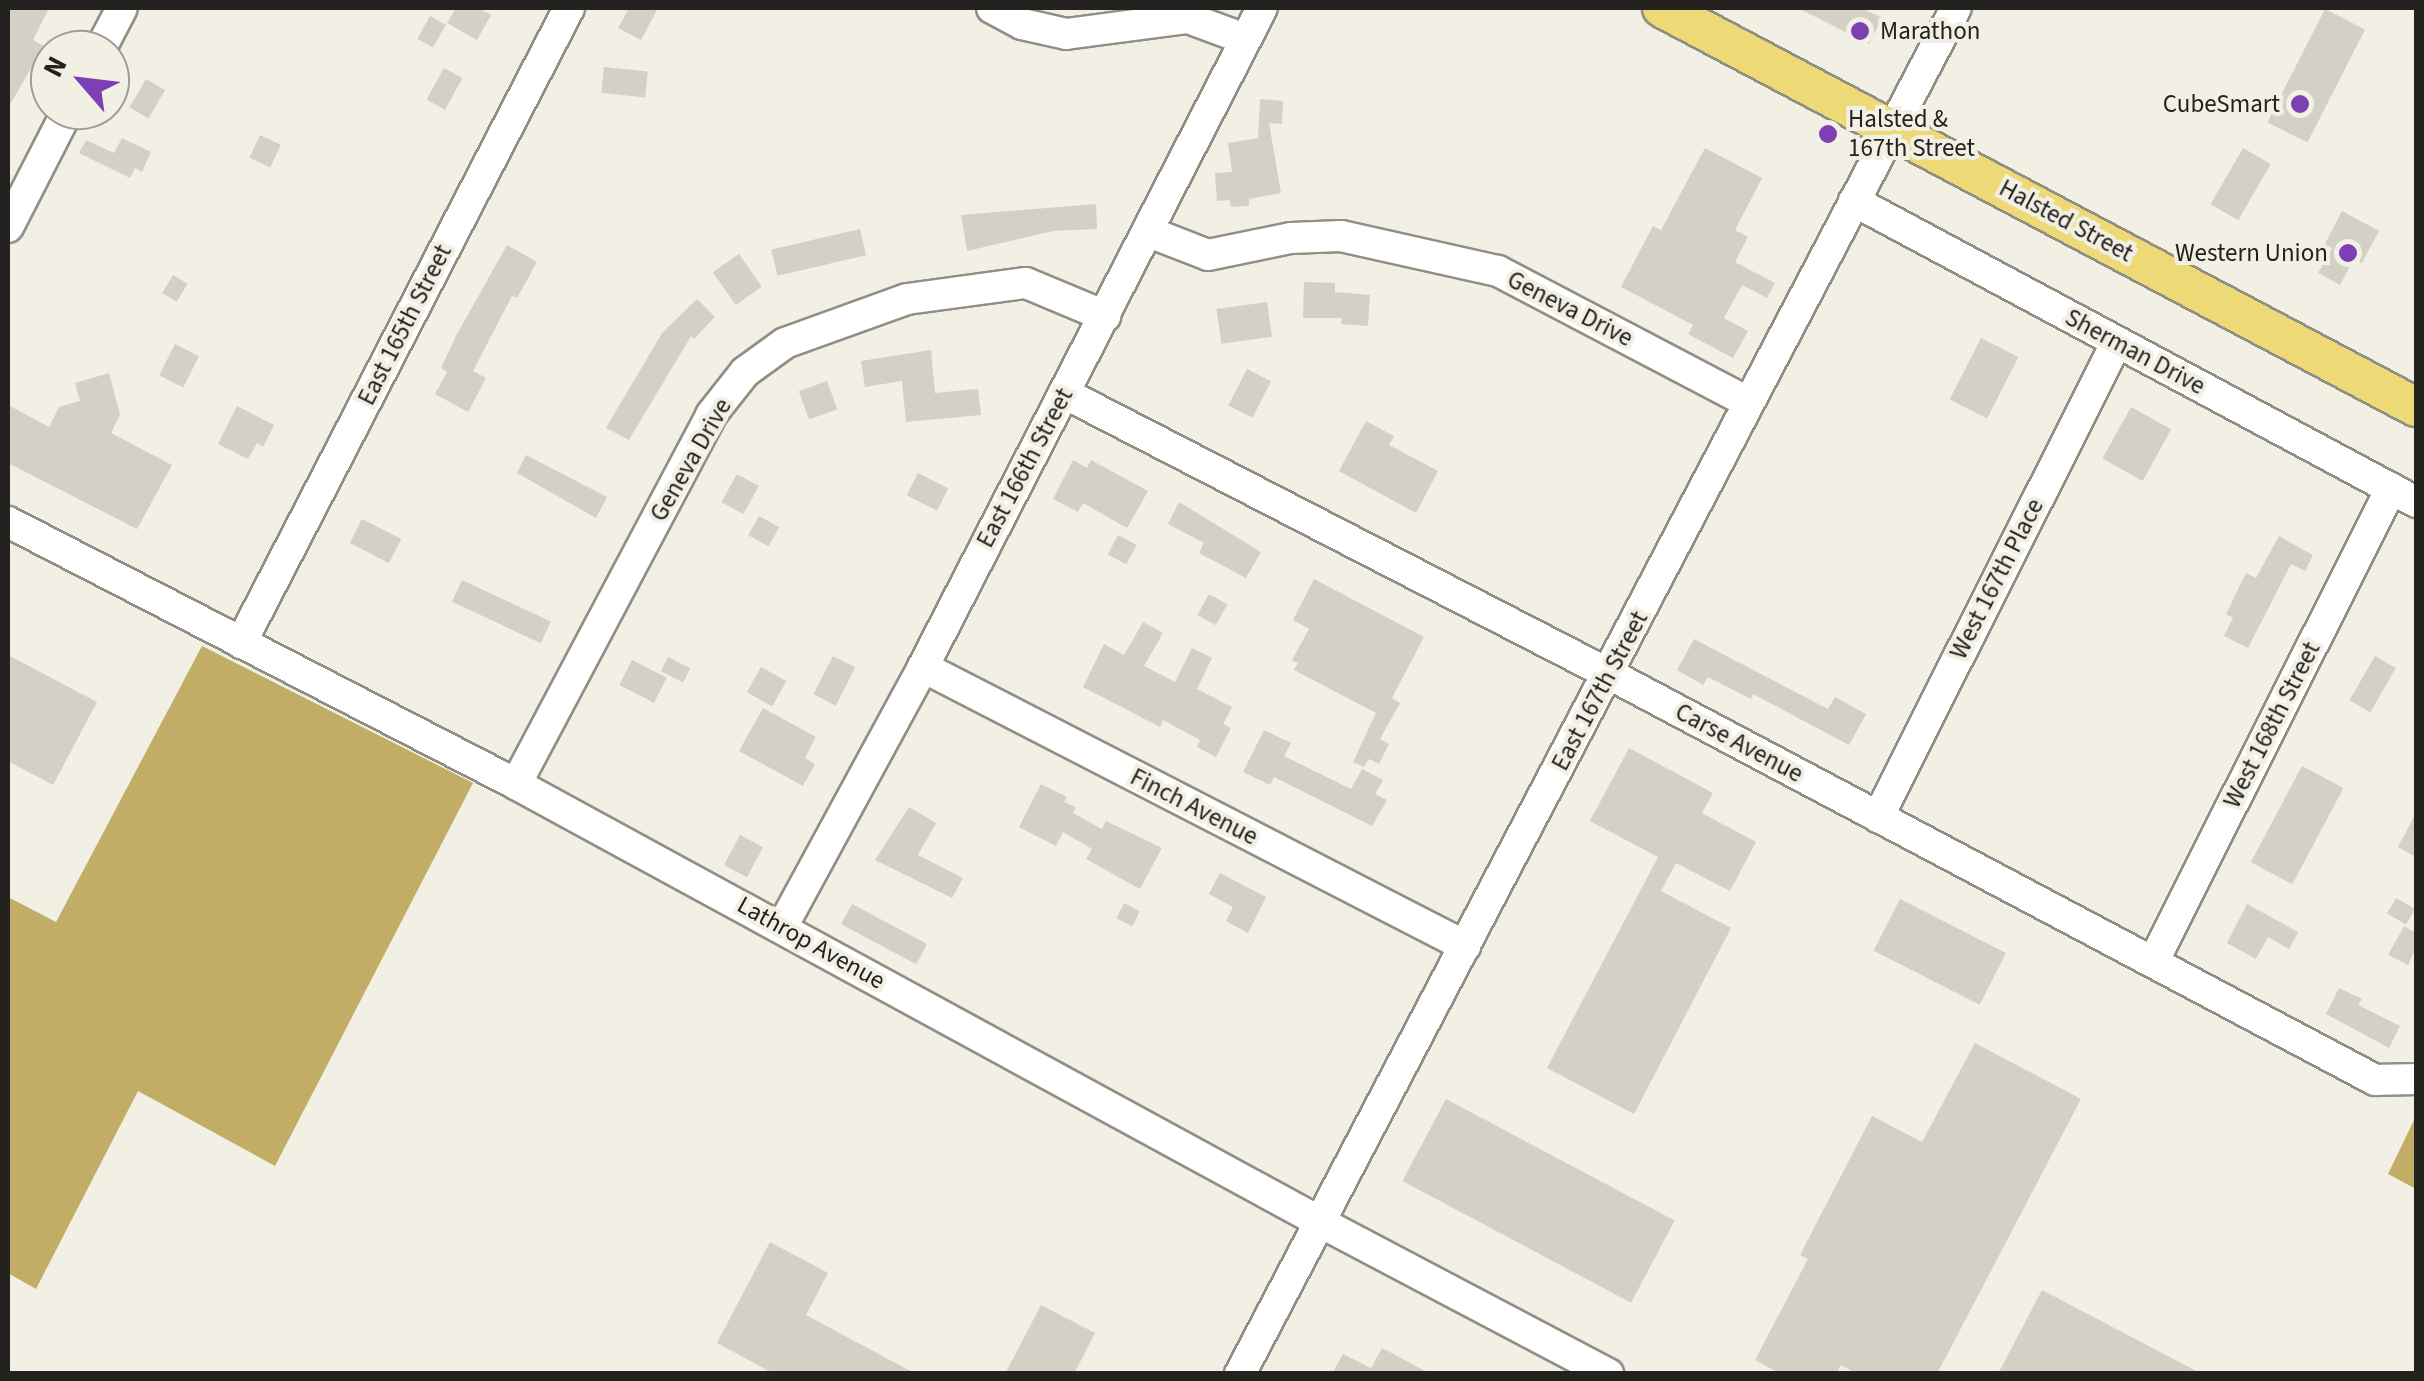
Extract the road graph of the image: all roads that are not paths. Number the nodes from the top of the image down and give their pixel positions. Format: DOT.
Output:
graph roads {
  1 [pos="569,8"];
  2 [pos="992,8"];
  3 [pos="1262,8"];
  4 [pos="1662,8"];
  5 [pos="1956,8"];
  6 [pos="1244,39"];
  7 [pos="1891,129"];
  8 [pos="58,130"];
  9 [pos="1854,201"];
  10 [pos="8,227"];
  11 [pos="1149,232"];
  12 [pos="1105,316"];
  13 [pos="2117,342"];
  14 [pos="1064,393"];
  15 [pos="1748,402"];
  16 [pos="2416,407"];
  17 [pos="2404,496"];
  18 [pos="8,522"];
  19 [pos="240,643"];
  20 [pos="922,667"];
  21 [pos="1610,674"];
  22 [pos="516,784"];
  23 [pos="1878,817"];
  24 [pos="782,927"];
  25 [pos="1465,946"];
  26 [pos="2154,962"];
  27 [pos="2416,1079"];
  28 [pos="1320,1222"];
  29 [pos="1240,1374"];
  30 [pos="1608,1374"];
  1 -- 19 [label="street, East 165th Street"];
  2 -- 6 [label="street"];
  3 -- 6 [label="street, East 166th Street"];
  4 -- 7 [label="main road, Halsted Street"];
  5 -- 7 [label="street, East 167th Street"];
  6 -- 11 [label="street, East 166th Street"];
  7 -- 9 [label="street, East 167th Street"];
  7 -- 16 [label="main road, Halsted Street"];
  8 -- 10 [label="street"];
  9 -- 13 [label="street, Sherman Drive"];
  9 -- 15 [label="street, East 167th Street"];
  11 -- 12 [label="street, East 166th Street"];
  11 -- 15 [label="street, Geneva Drive"];
  12 -- 14 [label="street, East 166th Street"];
  12 -- 22 [label="street, Geneva Drive"];
  13 -- 17 [label="street, Sherman Drive"];
  13 -- 23 [label="street, West 167th Place"];
  14 -- 20 [label="street, East 166th Street"];
  14 -- 21 [label="street, Carse Avenue"];
  15 -- 21 [label="street, East 167th Street"];
  17 -- 26 [label="street, West 168th Street"];
  18 -- 19 [label="street, Lathrop Avenue"];
  19 -- 22 [label="street, Lathrop Avenue"];
  20 -- 24 [label="street, East 166th Street"];
  20 -- 25 [label="street, Finch Avenue"];
  21 -- 23 [label="street, Carse Avenue"];
  21 -- 25 [label="street, East 167th Street"];
  22 -- 24 [label="street, Lathrop Avenue"];
  23 -- 26 [label="street, Carse Avenue"];
  24 -- 28 [label="street, Lathrop Avenue"];
  25 -- 28 [label="street, East 167th Street"];
  26 -- 27 [label="street, Carse Avenue"];
  28 -- 29 [label="street, East 167th Street"];
  28 -- 30 [label="street, Lathrop Avenue"];
}
